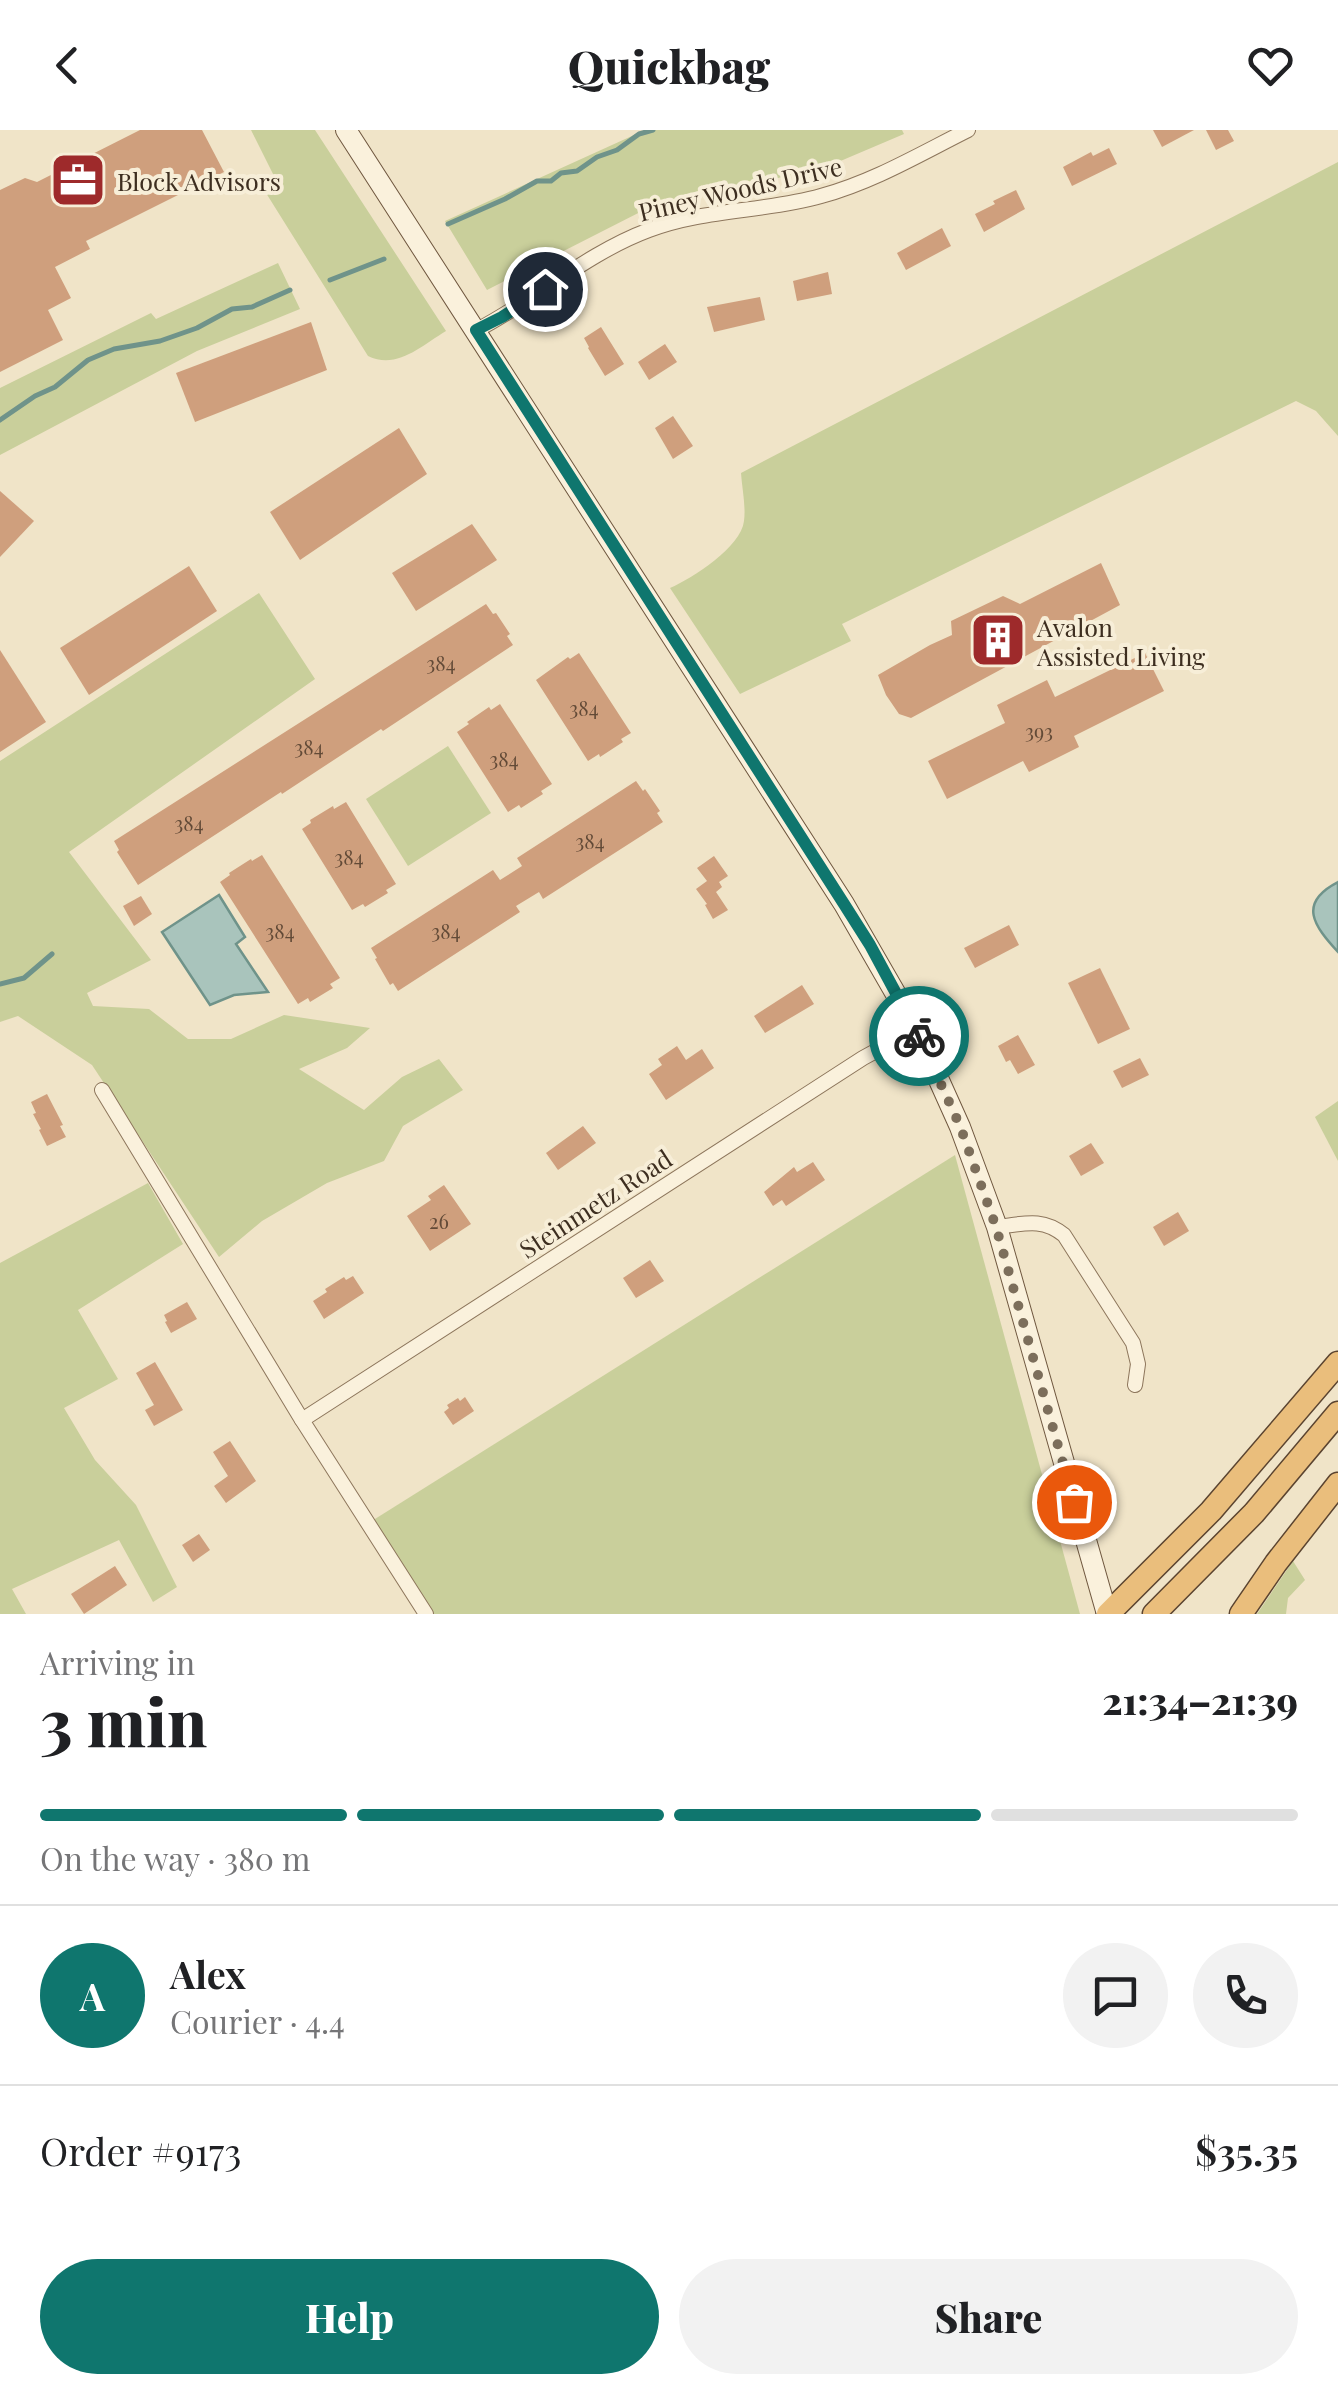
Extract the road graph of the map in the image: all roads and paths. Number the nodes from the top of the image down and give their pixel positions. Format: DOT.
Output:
graph roads {
  1 [pos="346,130"];
  2 [pos="968,130"];
  3 [pos="476,330"];
  4 [pos="916,1029"];
  5 [pos="102,1090"];
  6 [pos="996,1227"];
  7 [pos="1338,1363"];
  8 [pos="1136,1386"];
  9 [pos="1338,1413"];
  10 [pos="302,1420"];
  11 [pos="1338,1484"];
  12 [pos="426,1614"];
  13 [pos="1107,1614"];
  14 [pos="1154,1614"];
  15 [pos="1241,1614"];
  1 -- 3 [label="main road"];
  2 -- 3 [label="street, Piney Woods Drive"];
  3 -- 4 [label="main road"];
  4 -- 6 [label="main road"];
  4 -- 10 [label="street, Steinmetz Road"];
  5 -- 10 [label="street"];
  6 -- 8 [label="street"];
  6 -- 13 [label="main road"];
  7 -- 13 [label="highway"];
  9 -- 14 [label="highway"];
  10 -- 12 [label="street"];
  11 -- 15 [label="highway"];
}
